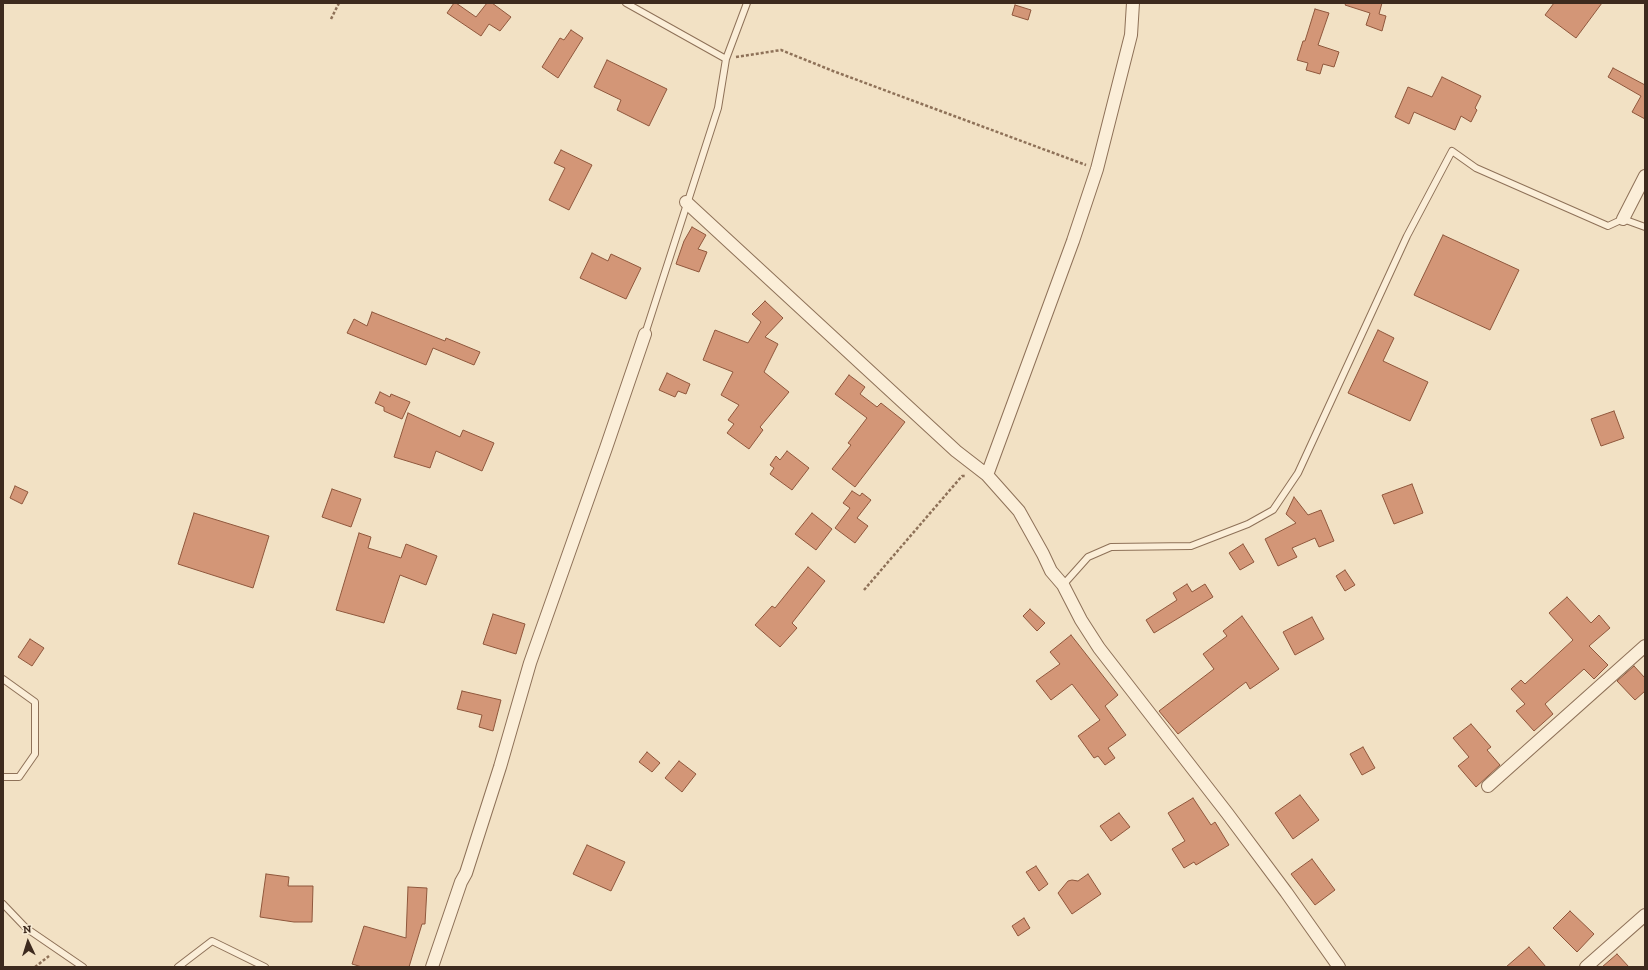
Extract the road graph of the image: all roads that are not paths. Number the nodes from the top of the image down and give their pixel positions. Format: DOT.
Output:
graph roads {
  1 [pos="626,3"];
  2 [pos="747,3"];
  3 [pos="1133,3"];
  4 [pos="726,59"];
  5 [pos="1645,176"];
  6 [pos="686,202"];
  7 [pos="1623,219"];
  8 [pos="1645,227"];
  9 [pos="645,334"];
  10 [pos="987,475"];
  11 [pos="1063,585"];
  12 [pos="1645,646"];
  13 [pos="3,679"];
  14 [pos="3,777"];
  15 [pos="1488,786"];
  16 [pos="3,904"];
  17 [pos="1645,915"];
  18 [pos="83,967"];
  19 [pos="178,967"];
  20 [pos="265,967"];
  21 [pos="432,967"];
  22 [pos="1339,967"];
  23 [pos="1586,967"];
  1 -- 4 [label="lane"];
  2 -- 4 [label="lane"];
  3 -- 10 [label="street"];
  4 -- 6 [label="lane"];
  5 -- 7 [label="street"];
  6 -- 9 [label="lane"];
  6 -- 10 [label="street"];
  7 -- 8 [label="lane"];
  7 -- 11 [label="lane"];
  9 -- 21 [label="street"];
  10 -- 11 [label="street"];
  11 -- 22 [label="street"];
  12 -- 15 [label="street"];
  13 -- 14 [label="lane"];
  16 -- 18 [label="lane"];
  17 -- 23 [label="street"];
  19 -- 20 [label="lane"];
}
